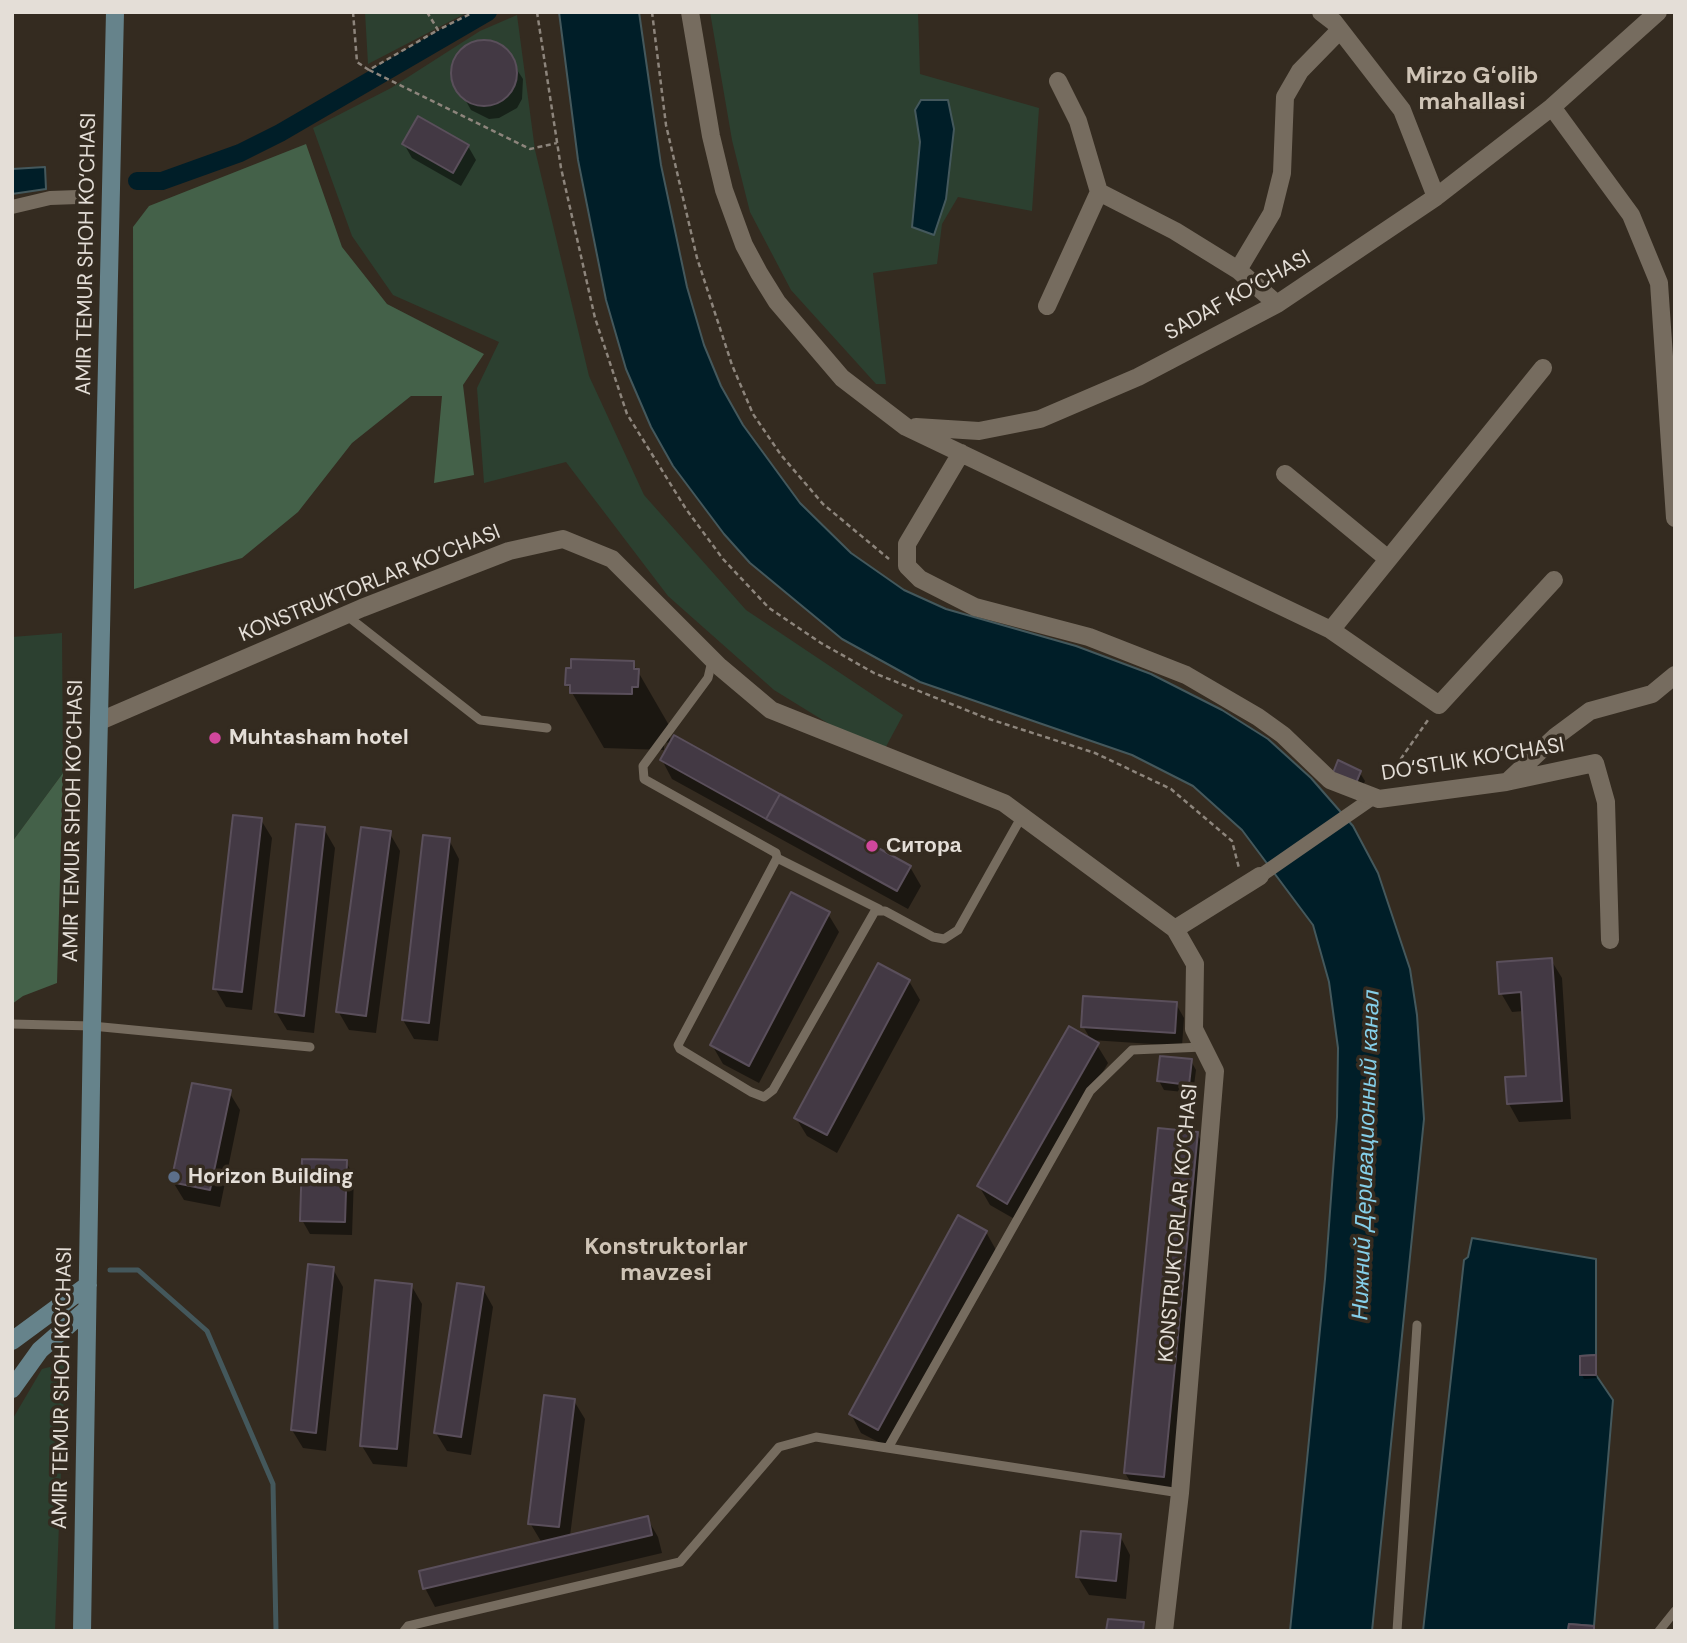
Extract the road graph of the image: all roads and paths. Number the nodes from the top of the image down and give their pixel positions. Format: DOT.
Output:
graph roads {
  1 [pos="115,12"];
  2 [pos="354,12"];
  3 [pos="427,12"];
  4 [pos="474,12"];
  5 [pos="537,12"];
  6 [pos="652,12"];
  7 [pos="690,12"];
  8 [pos="1653,14"];
  9 [pos="1335,19"];
  10 [pos="438,30"];
  11 [pos="370,70"];
  12 [pos="1058,80"];
  13 [pos="1552,107"];
  14 [pos="557,143"];
  15 [pos="1099,192"];
  16 [pos="78,197"];
  17 [pos="1436,197"];
  18 [pos="12,207"];
  19 [pos="1238,270"];
  20 [pos="1277,304"];
  21 [pos="1047,306"];
  22 [pos="1543,368"];
  23 [pos="906,427"];
  24 [pos="961,453"];
  25 [pos="1285,474"];
  26 [pos="1675,518"];
  27 [pos="907,544"];
  28 [pos="1388,559"];
  29 [pos="1555,580"];
  30 [pos="346,615"];
  31 [pos="1331,630"];
  32 [pos="713,659"];
  33 [pos="1675,675"];
  34 [pos="1439,705"];
  35 [pos="100,721"];
  36 [pos="547,728"];
  37 [pos="1506,782"];
  38 [pos="1374,797"];
  39 [pos="1022,814"];
  40 [pos="777,858"];
  41 [pos="1260,876"];
  42 [pos="1245,886"];
  43 [pos="879,909"];
  44 [pos="1175,929"];
  45 [pos="1610,940"];
  46 [pos="12,1024"];
  47 [pos="92,1026"];
  48 [pos="1203,1046"];
  49 [pos="310,1047"];
  50 [pos="88,1285"];
  51 [pos="87,1309"];
  52 [pos="1417,1325"];
  53 [pos="12,1341"];
  54 [pos="12,1389"];
  55 [pos="888,1448"];
  56 [pos="1180,1493"];
  57 [pos="1675,1611"];
  58 [pos="82,1631"];
  59 [pos="404,1631"];
  60 [pos="1164,1631"];
  61 [pos="1397,1631"];
  62 [pos="1659,1631"];
  1 -- 35 [label="main road, AMIR TEMUR SHOH KO‘CHASI"];
  2 -- 11 [label="path"];
  3 -- 10 [label="path"];
  4 -- 10 [label="path"];
  5 -- 14 [label="path"];
  6 -- 27 [label="path"];
  7 -- 23 [label="street"];
  8 -- 13 [label="street, SADAF KO‘CHASI"];
  9 -- 17 [label="street"];
  9 -- 19 [label="street"];
  10 -- 11 [label="path"];
  11 -- 14 [label="path"];
  12 -- 15 [label="street"];
  13 -- 17 [label="street, SADAF KO‘CHASI"];
  13 -- 26 [label="street"];
  14 -- 42 [label="path"];
  15 -- 19 [label="street"];
  15 -- 21 [label="street"];
  16 -- 18 [label="street"];
  17 -- 20 [label="street, SADAF KO‘CHASI"];
  19 -- 20 [label="street"];
  20 -- 23 [label="street, SADAF KO‘CHASI"];
  22 -- 28 [label="street"];
  23 -- 24 [label="street"];
  24 -- 27 [label="street"];
  24 -- 31 [label="street"];
  25 -- 28 [label="street"];
  27 -- 38 [label="street, DO‘STLIK KO‘CHASI"];
  28 -- 31 [label="street"];
  29 -- 34 [label="street"];
  30 -- 32 [label="street, KONSTRUKTORLAR KO‘CHASI"];
  30 -- 35 [label="street, KONSTRUKTORLAR KO‘CHASI"];
  30 -- 36 [label="lane"];
  31 -- 34 [label="street"];
  32 -- 39 [label="street, KONSTRUKTORLAR KO‘CHASI"];
  32 -- 40 [label="lane"];
  33 -- 37 [label="street"];
  34 -- 38 [label="path"];
  35 -- 47 [label="main road, AMIR TEMUR SHOH KO‘CHASI"];
  37 -- 38 [label="street, DO‘STLIK KO‘CHASI"];
  37 -- 45 [label="street, DO‘STLIK KO‘CHASI"];
  38 -- 41 [label="street"];
  39 -- 43 [label="lane"];
  39 -- 44 [label="street, KONSTRUKTORLAR KO‘CHASI"];
  40 -- 43 [label="lane"];
  40 -- 43 [label="lane"];
  41 -- 42 [label="street"];
  42 -- 44 [label="street"];
  44 -- 48 [label="street, KONSTRUKTORLAR KO‘CHASI"];
  46 -- 47 [label="lane"];
  47 -- 49 [label="lane"];
  47 -- 50 [label="main road, AMIR TEMUR SHOH KO‘CHASI"];
  48 -- 55 [label="lane"];
  48 -- 56 [label="street, KONSTRUKTORLAR KO‘CHASI"];
  50 -- 51 [label="main road, AMIR TEMUR SHOH KO‘CHASI"];
  50 -- 53 [label="main road"];
  51 -- 54 [label="main road"];
  51 -- 58 [label="main road, AMIR TEMUR SHOH KO‘CHASI"];
  52 -- 61 [label="lane"];
  55 -- 56 [label="lane"];
  55 -- 59 [label="lane"];
  56 -- 60 [label="street, KONSTRUKTORLAR KO‘CHASI"];
  57 -- 62 [label="lane"];
}
